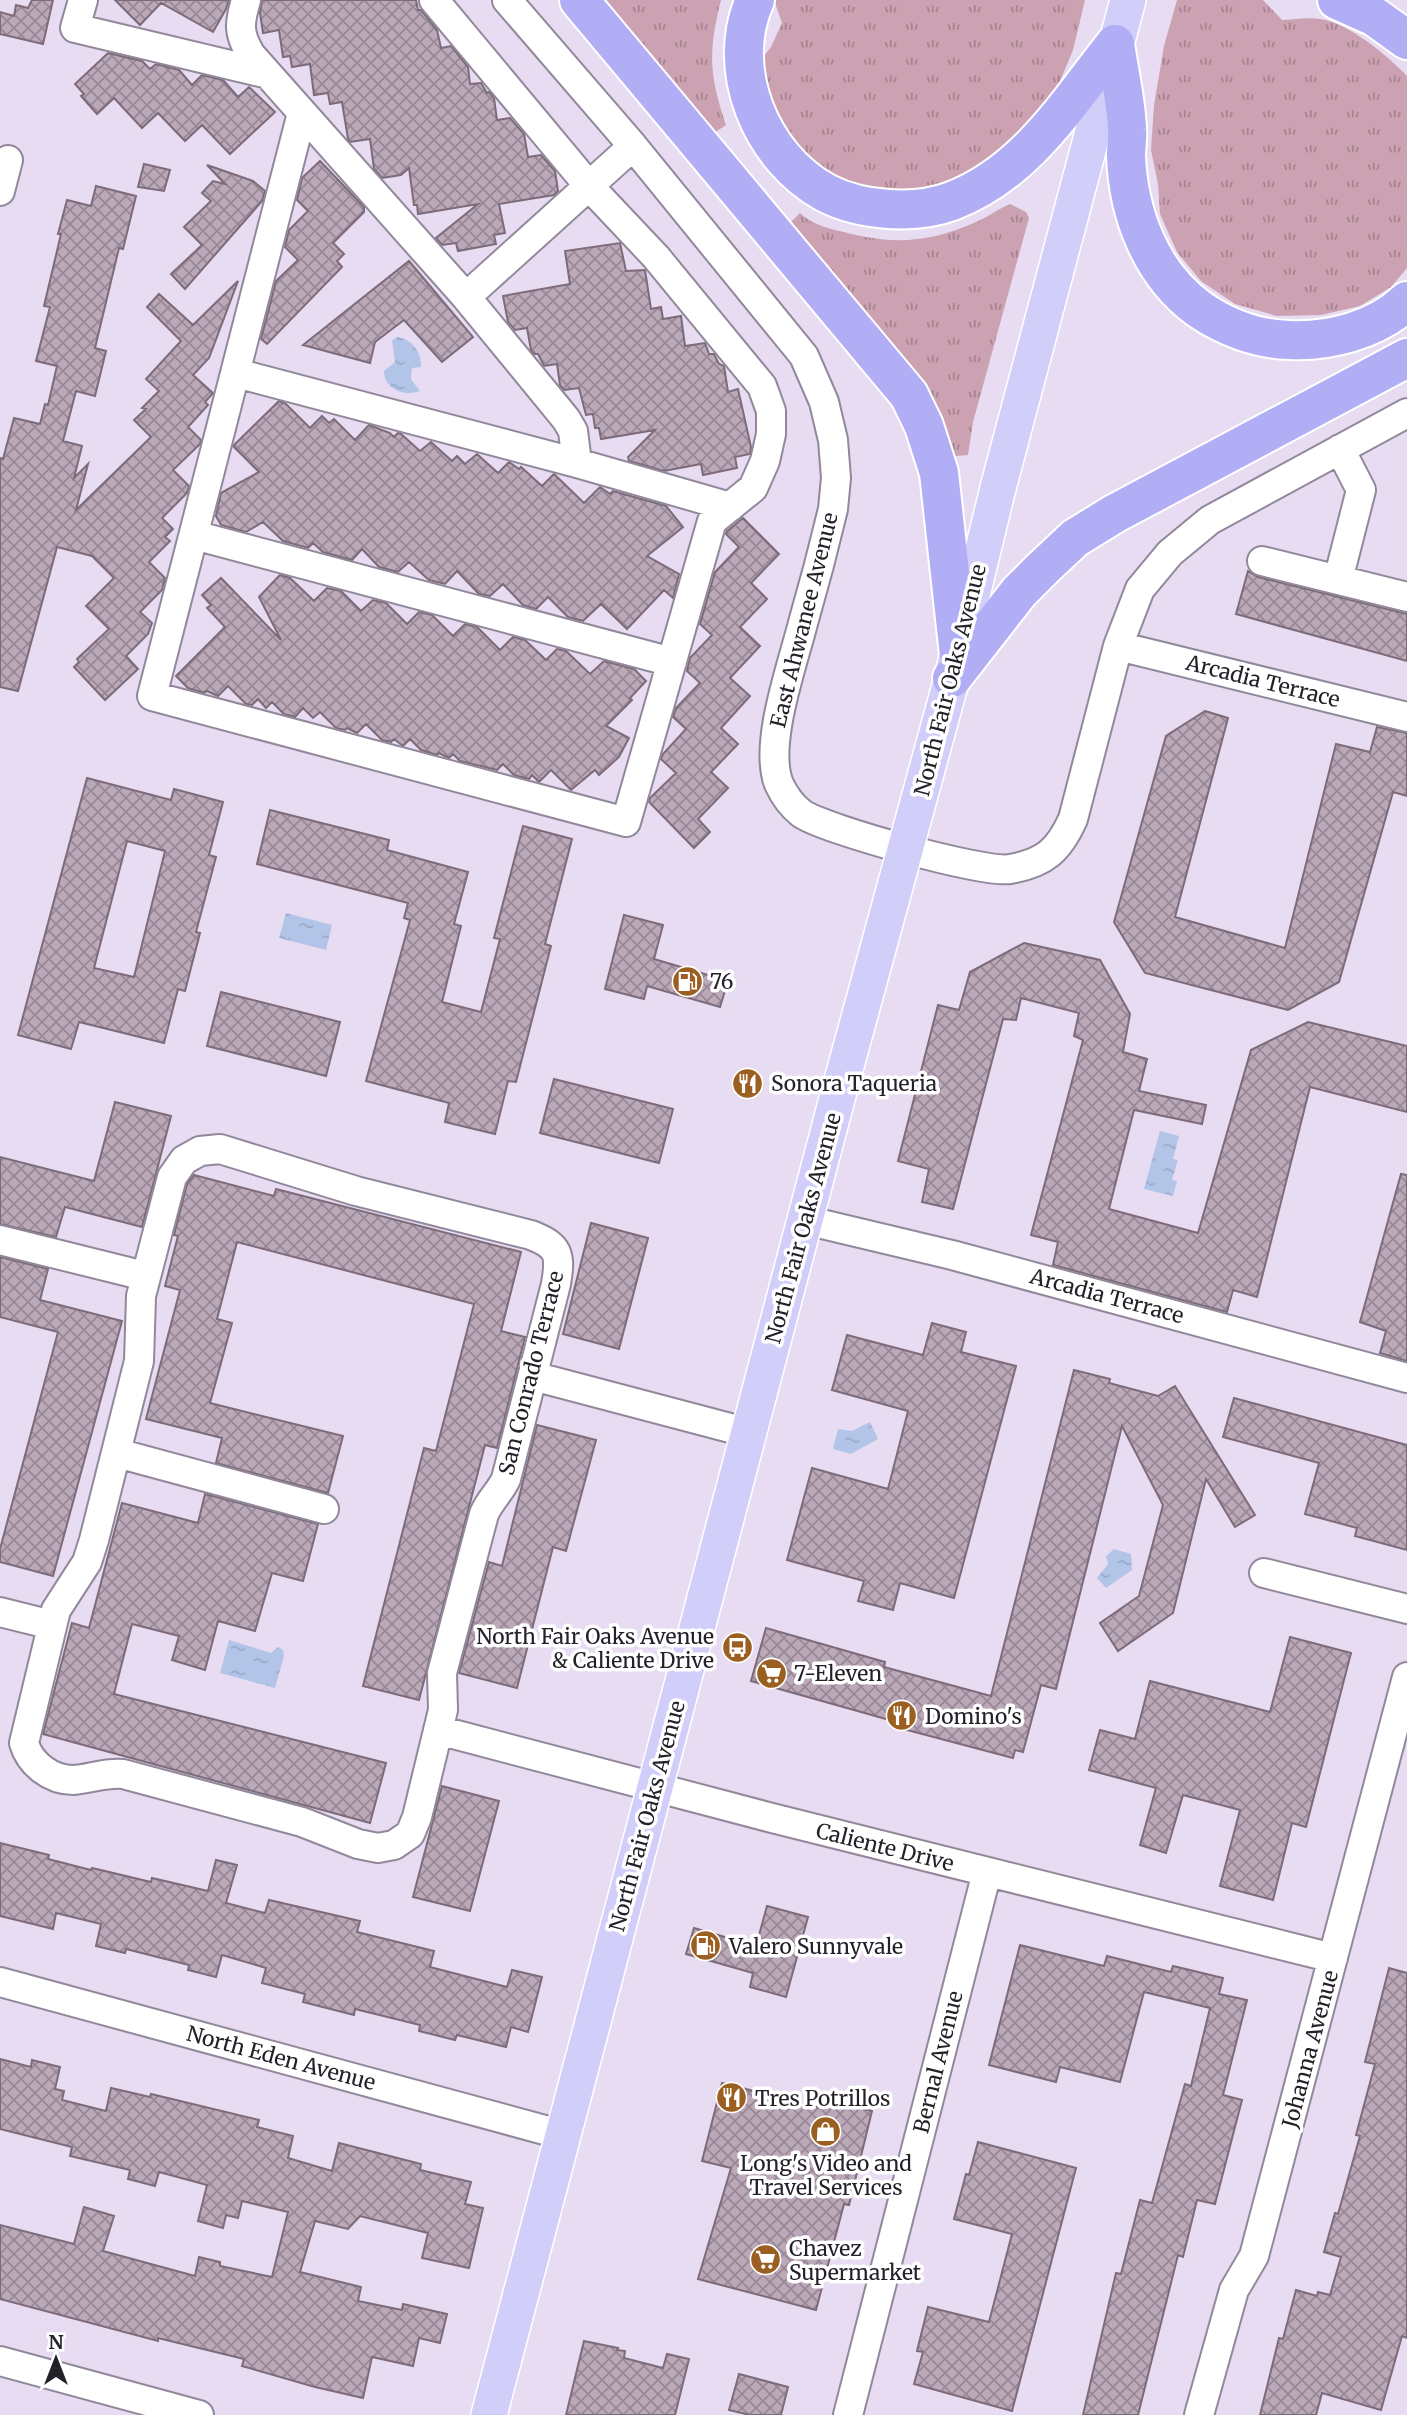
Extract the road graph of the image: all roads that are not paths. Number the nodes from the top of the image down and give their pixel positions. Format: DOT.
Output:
graph roads {
  1 [pos="83,0"];
  2 [pos="246,0"];
  3 [pos="434,0"];
  4 [pos="508,0"];
  5 [pos="579,0"];
  6 [pos="755,0"];
  7 [pos="1128,0"];
  8 [pos="1337,0"];
  9 [pos="1407,40"];
  10 [pos="1115,44"];
  11 [pos="268,74"];
  12 [pos="302,113"];
  13 [pos="633,146"];
  14 [pos="8,160"];
  15 [pos="589,186"];
  16 [pos="0,191"];
  17 [pos="466,297"];
  18 [pos="1407,301"];
  19 [pos="1407,358"];
  20 [pos="236,373"];
  21 [pos="1407,413"];
  22 [pos="1340,449"];
  23 [pos="577,463"];
  24 [pos="730,507"];
  25 [pos="194,535"];
  26 [pos="1262,561"];
  27 [pos="1338,580"];
  28 [pos="1407,597"];
  29 [pos="1118,646"];
  30 [pos="672,662"];
  31 [pos="955,666"];
  32 [pos="1407,717"];
  33 [pos="906,848"];
  34 [pos="805,1220"];
  35 [pos="0,1240"];
  36 [pos="145,1276"];
  37 [pos="533,1376"];
  38 [pos="1407,1378"];
  39 [pos="749,1433"];
  40 [pos="117,1453"];
  41 [pos="324,1509"];
  42 [pos="1264,1573"];
  43 [pos="1407,1609"];
  44 [pos="0,1612"];
  45 [pos="52,1625"];
  46 [pos="1407,1677"];
  47 [pos="438,1730"];
  48 [pos="655,1787"];
  49 [pos="987,1872"];
  50 [pos="1333,1958"];
  51 [pos="0,1982"];
  52 [pos="563,2135"];
  53 [pos="0,2361"];
  54 [pos="152,2409"];
  55 [pos="199,2415"];
  56 [pos="489,2415"];
  57 [pos="848,2415"];
  58 [pos="1199,2415"];
  1 -- 11 [label="street"];
  2 -- 11 [label="street"];
  3 -- 15 [label="street"];
  4 -- 13 [label="street, East Ahwanee Avenue"];
  5 -- 31 [label="highway"];
  6 -- 10 [label="highway"];
  7 -- 10 [label="main road, North Fair Oaks Avenue"];
  8 -- 9 [label="highway"];
  10 -- 18 [label="highway"];
  10 -- 31 [label="main road, North Fair Oaks Avenue"];
  11 -- 12 [label="street"];
  12 -- 17 [label="street"];
  12 -- 20 [label="street"];
  13 -- 15 [label="street"];
  13 -- 33 [label="street, East Ahwanee Avenue"];
  14 -- 16 [label="street"];
  15 -- 17 [label="street"];
  15 -- 24 [label="street"];
  17 -- 23 [label="street"];
  19 -- 31 [label="highway"];
  20 -- 23 [label="street"];
  20 -- 25 [label="street"];
  21 -- 22 [label="street, East Ahwanee Avenue"];
  22 -- 27 [label="street"];
  22 -- 29 [label="street, East Ahwanee Avenue"];
  23 -- 24 [label="street"];
  24 -- 30 [label="street"];
  25 -- 30 [label="street"];
  25 -- 30 [label="street"];
  26 -- 27 [label="street"];
  27 -- 28 [label="street"];
  29 -- 32 [label="street, Arcadia Terrace"];
  29 -- 33 [label="street, East Ahwanee Avenue"];
  31 -- 33 [label="main road, North Fair Oaks Avenue"];
  33 -- 34 [label="main road, North Fair Oaks Avenue"];
  34 -- 38 [label="street, Arcadia Terrace"];
  34 -- 39 [label="main road, North Fair Oaks Avenue"];
  35 -- 36 [label="street"];
  36 -- 37 [label="street, San Conrado Terrace"];
  36 -- 40 [label="street, San Conrado Terrace"];
  37 -- 39 [label="street"];
  37 -- 47 [label="street, San Conrado Terrace"];
  39 -- 48 [label="main road, North Fair Oaks Avenue"];
  40 -- 41 [label="street"];
  40 -- 45 [label="street, San Conrado Terrace"];
  42 -- 43 [label="street"];
  44 -- 45 [label="street"];
  45 -- 47 [label="street, San Conrado Terrace"];
  46 -- 50 [label="street, Johanna Avenue"];
  47 -- 48 [label="street, Caliente Drive"];
  48 -- 49 [label="street, Caliente Drive"];
  48 -- 52 [label="main road, North Fair Oaks Avenue"];
  49 -- 50 [label="street, Caliente Drive"];
  49 -- 57 [label="street, Bernal Avenue"];
  50 -- 58 [label="street, Johanna Avenue"];
  51 -- 52 [label="street, North Eden Avenue"];
  52 -- 56 [label="main road, North Fair Oaks Avenue"];
  53 -- 54 [label="street"];
  54 -- 55 [label="street"];
}
